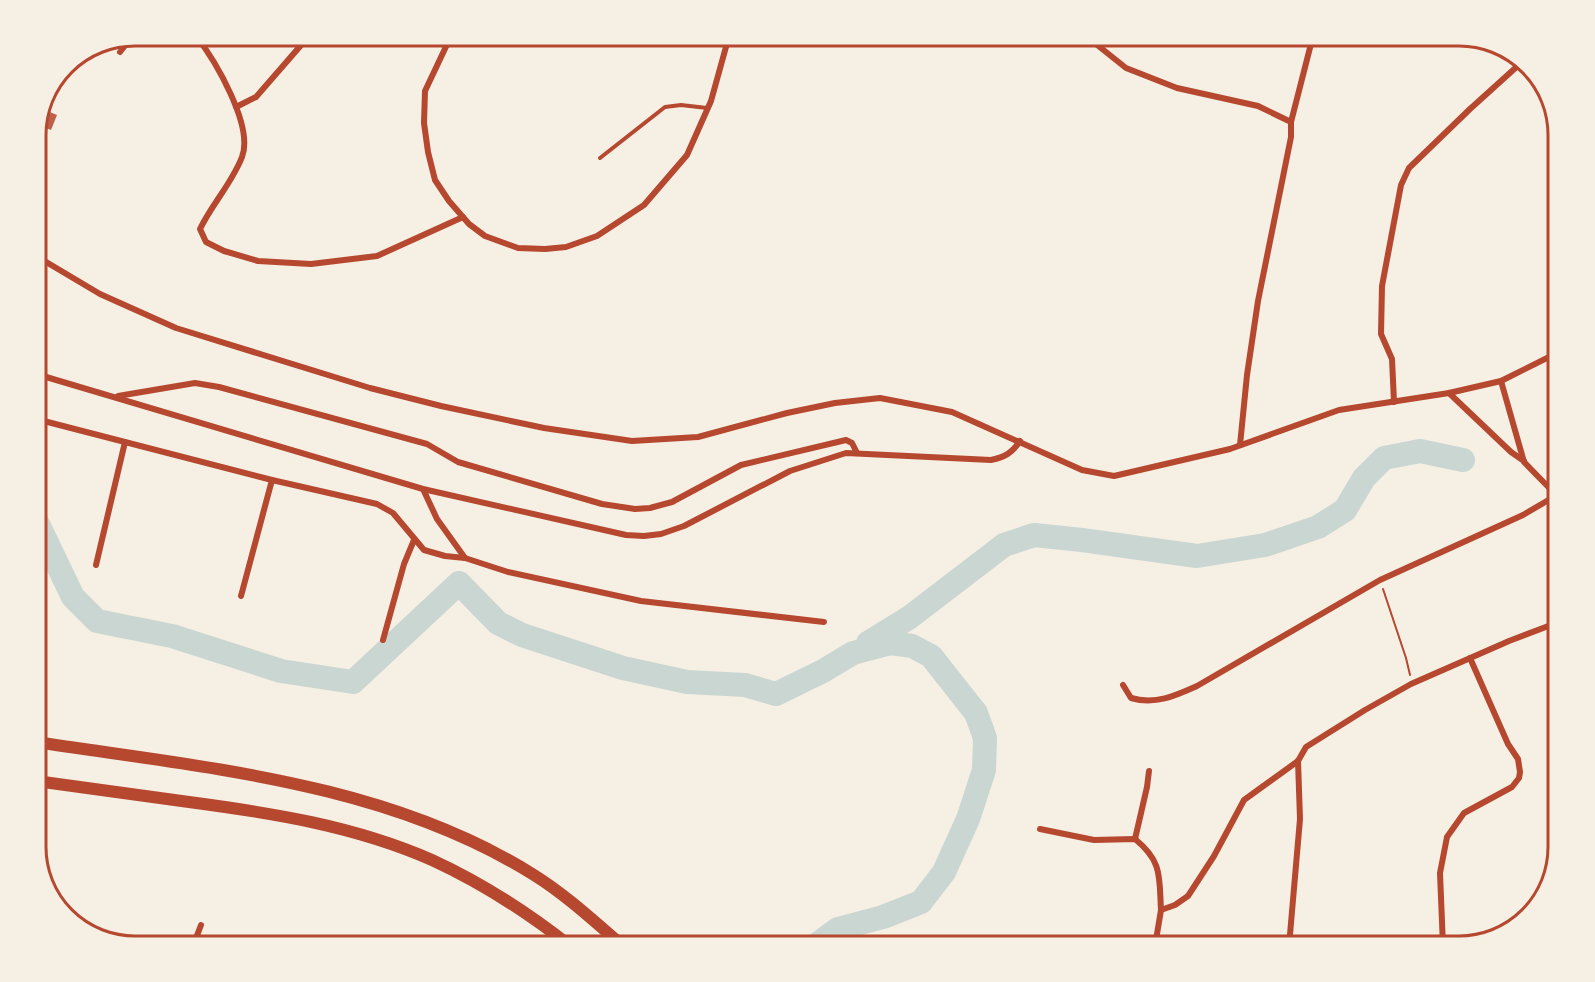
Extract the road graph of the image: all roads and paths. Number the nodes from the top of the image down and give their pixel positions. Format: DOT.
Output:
graph roads {
  1 [pos="204,46"];
  2 [pos="300,46"];
  3 [pos="446,46"];
  4 [pos="726,46"];
  5 [pos="1098,46"];
  6 [pos="1310,46"];
  7 [pos="124,47"];
  8 [pos="120,52"];
  9 [pos="1516,67"];
  10 [pos="236,107"];
  11 [pos="707,108"];
  12 [pos="1291,122"];
  13 [pos="600,158"];
  14 [pos="463,217"];
  15 [pos="47,263"];
  16 [pos="1548,358"];
  17 [pos="47,377"];
  18 [pos="1501,381"];
  19 [pos="1449,393"];
  20 [pos="114,396"];
  21 [pos="1394,402"];
  22 [pos="47,422"];
  23 [pos="1020,441"];
  24 [pos="125,442"];
  25 [pos="1240,445"];
  26 [pos="857,453"];
  27 [pos="1524,462"];
  28 [pos="272,480"];
  29 [pos="1548,486"];
  30 [pos="423,489"];
  31 [pos="1548,501"];
  32 [pos="414,540"];
  33 [pos="465,558"];
  34 [pos="96,565"];
  35 [pos="1380,580"];
  36 [pos="241,596"];
  37 [pos="824,622"];
  38 [pos="1548,626"];
  39 [pos="383,640"];
  40 [pos="1470,658"];
  41 [pos="1411,684"];
  42 [pos="1123,685"];
  43 [pos="47,744"];
  44 [pos="1298,760"];
  45 [pos="1149,771"];
  46 [pos="47,782"];
  47 [pos="1040,829"];
  48 [pos="1135,839"];
  49 [pos="1161,910"];
  50 [pos="201,925"];
  51 [pos="197,936"];
  52 [pos="557,936"];
  53 [pos="611,936"];
  54 [pos="1157,936"];
  55 [pos="1290,936"];
  56 [pos="1443,936"];
  1 -- 10 [label="street"];
  2 -- 10 [label="street"];
  3 -- 14 [label="street"];
  4 -- 11 [label="street"];
  5 -- 12 [label="street"];
  6 -- 12 [label="street"];
  7 -- 8 [label="street"];
  9 -- 21 [label="street"];
  10 -- 14 [label="street"];
  11 -- 13 [label="lane"];
  11 -- 14 [label="street"];
  12 -- 25 [label="street"];
  15 -- 23 [label="street"];
  16 -- 18 [label="street"];
  17 -- 20 [label="street"];
  18 -- 19 [label="street"];
  18 -- 27 [label="street"];
  19 -- 21 [label="street"];
  19 -- 27 [label="street"];
  20 -- 26 [label="street"];
  20 -- 30 [label="street"];
  21 -- 25 [label="street"];
  22 -- 24 [label="street"];
  23 -- 25 [label="street"];
  23 -- 26 [label="street"];
  24 -- 28 [label="street"];
  24 -- 34 [label="street"];
  26 -- 30 [label="street"];
  27 -- 29 [label="street"];
  28 -- 32 [label="street"];
  28 -- 36 [label="street"];
  30 -- 33 [label="street"];
  31 -- 35 [label="street"];
  32 -- 33 [label="street"];
  32 -- 39 [label="street"];
  33 -- 37 [label="street"];
  35 -- 41 [label="path"];
  35 -- 42 [label="street"];
  38 -- 40 [label="street"];
  40 -- 41 [label="street"];
  40 -- 56 [label="street"];
  41 -- 44 [label="street"];
  43 -- 53 [label="highway"];
  44 -- 49 [label="street"];
  44 -- 55 [label="street"];
  45 -- 48 [label="street"];
  46 -- 52 [label="highway"];
  47 -- 48 [label="street"];
  48 -- 49 [label="street"];
  49 -- 54 [label="street"];
  50 -- 51 [label="street"];
}
